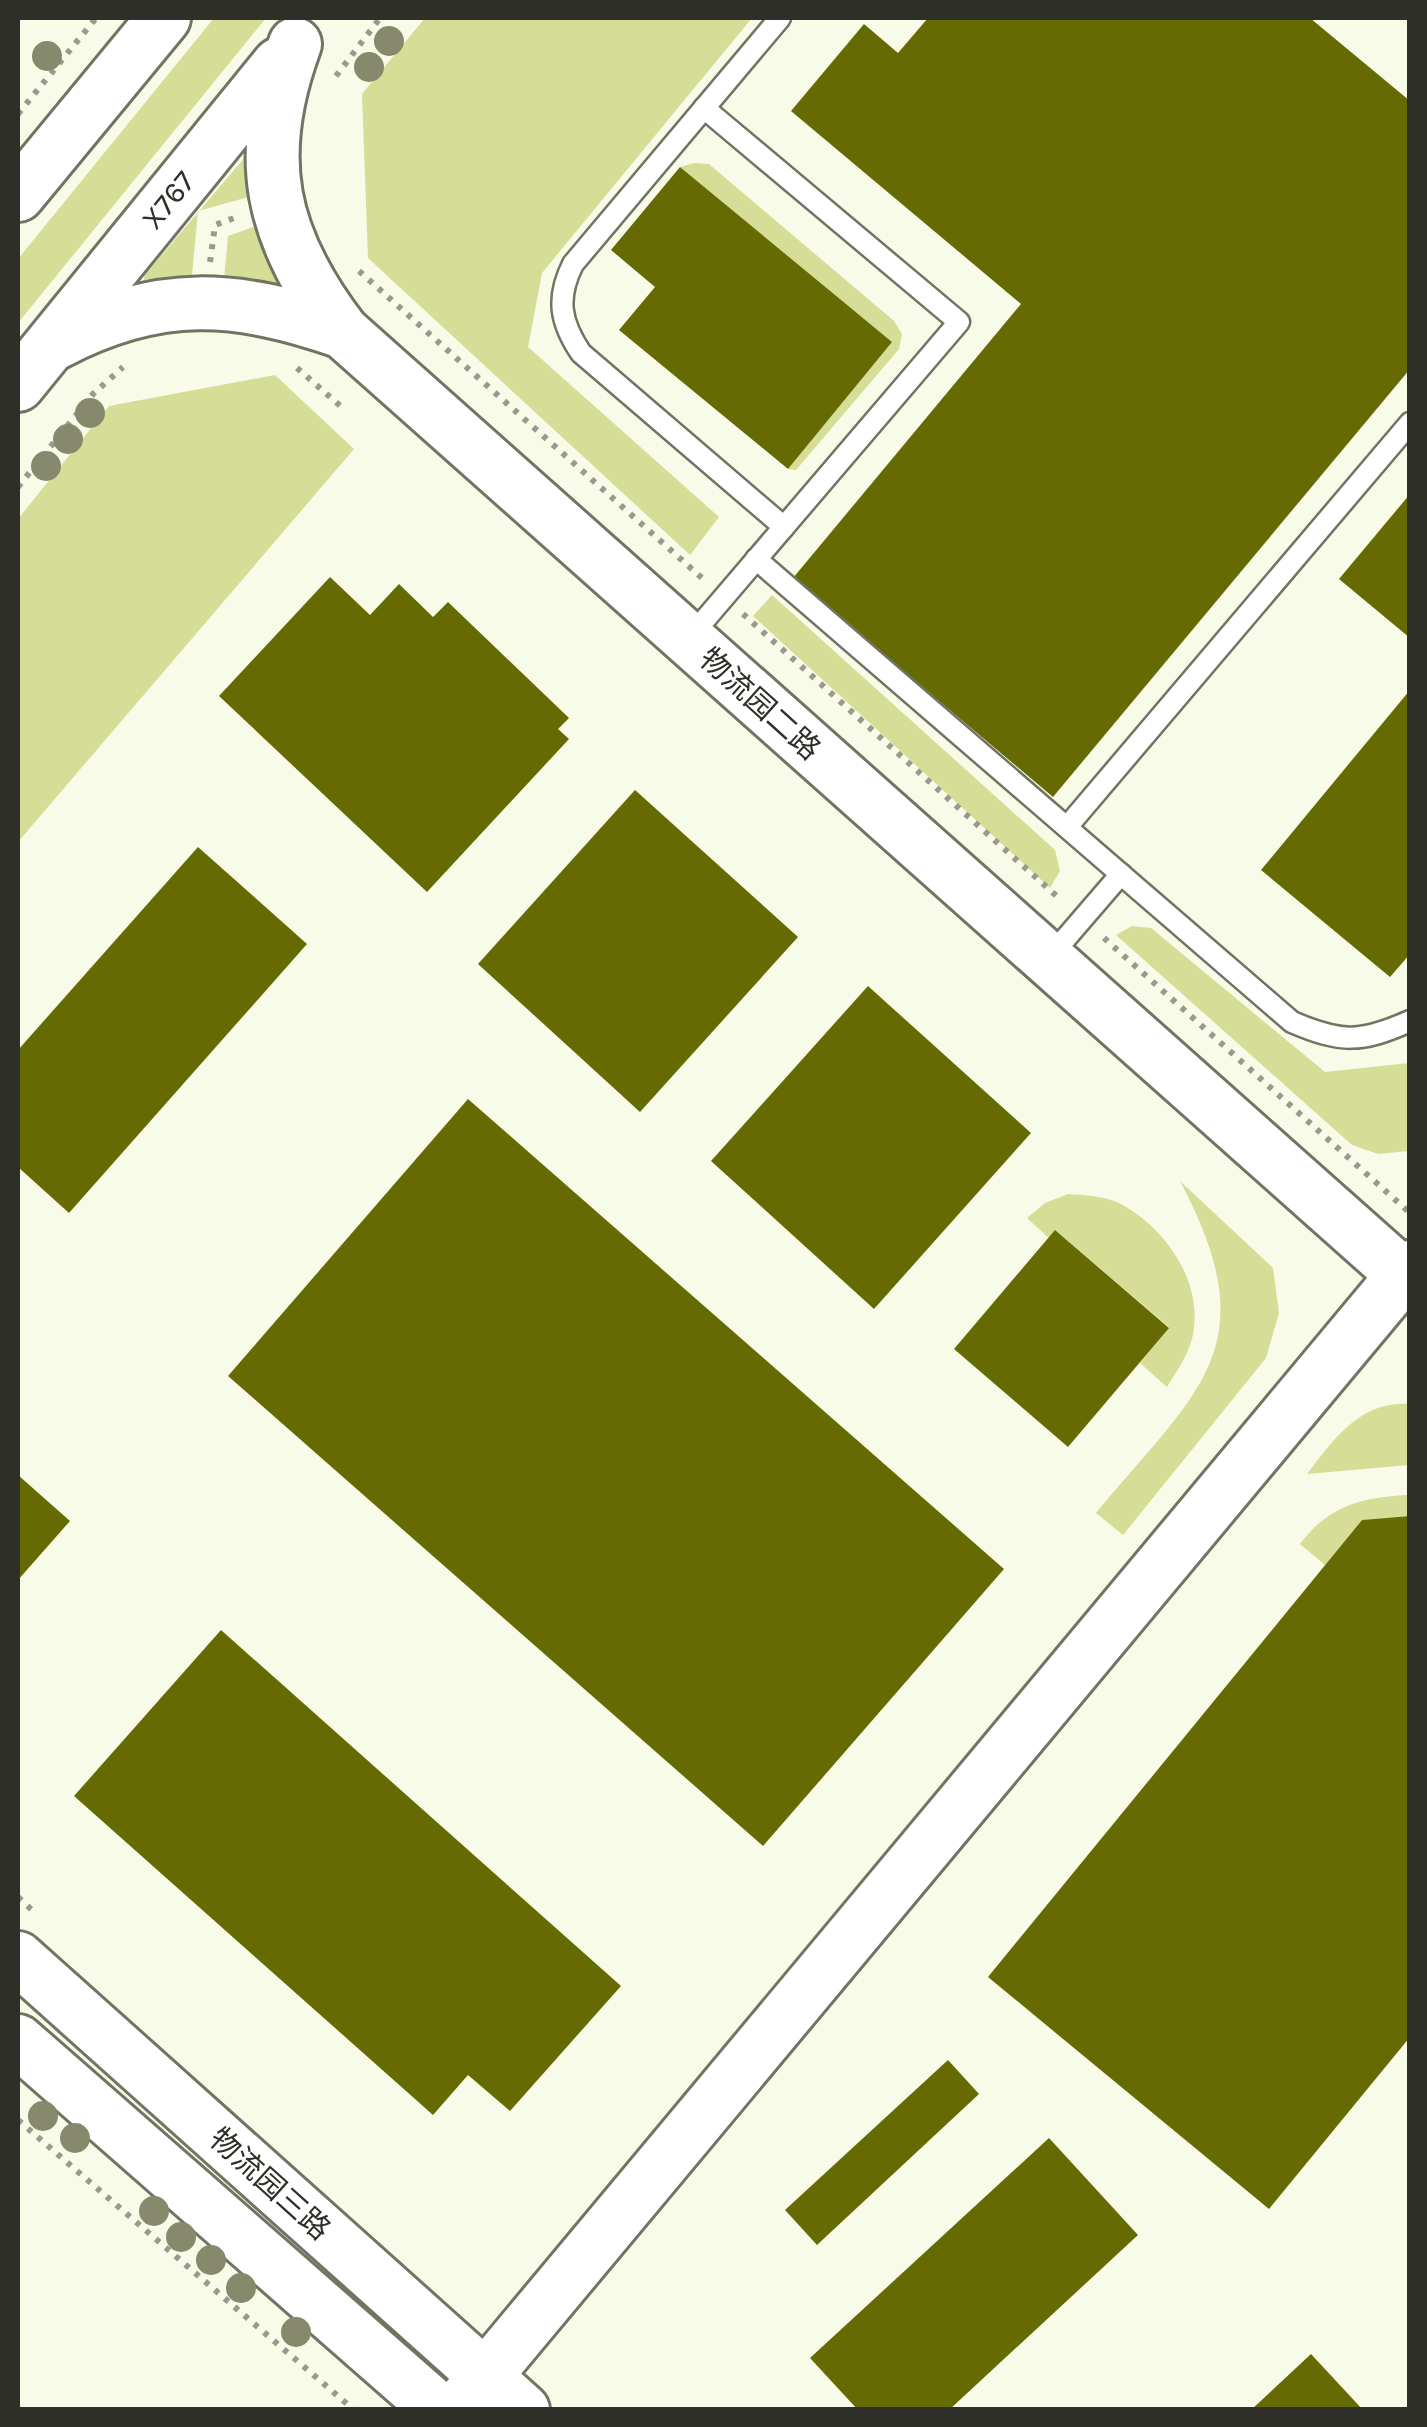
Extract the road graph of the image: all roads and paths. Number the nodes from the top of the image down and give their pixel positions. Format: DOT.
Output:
graph roads {
  1 [pos="96,18"];
  2 [pos="164,18"];
  3 [pos="380,18"];
  4 [pos="780,18"];
  5 [pos="306,31"];
  6 [pos="331,84"];
  7 [pos="704,108"];
  8 [pos="18,114"];
  9 [pos="18,195"];
  10 [pos="350,258"];
  11 [pos="343,332"];
  12 [pos="132,360"];
  13 [pos="293,364"];
  14 [pos="33,366"];
  15 [pos="345,410"];
  16 [pos="1410,423"];
  17 [pos="18,487"];
  18 [pos="784,526"];
  19 [pos="756,559"];
  20 [pos="724,598"];
  21 [pos="688,639"];
  22 [pos="1067,827"];
  23 [pos="1121,874"];
  24 [pos="1083,919"];
  25 [pos="1047,960"];
  26 [pos="1410,1021"];
  27 [pos="1410,1212"];
  28 [pos="1407,1274"];
  29 [pos="18,1958"];
  30 [pos="18,2041"];
  31 [pos="18,2120"];
  32 [pos="488,2398"];
  33 [pos="354,2410"];
  34 [pos="439,2410"];
  1 -- 8 [label="path"];
  2 -- 9 [label="street"];
  3 -- 6 [label="path"];
  4 -- 7 [label="lane"];
  5 -- 11 [label="street, 物流园二路"];
  5 -- 14 [label="street, X767 / X767"];
  7 -- 18 [label="lane"];
  7 -- 18 [label="lane"];
  10 -- 20 [label="path"];
  11 -- 14 [label="street"];
  11 -- 21 [label="street, 物流园二路"];
  12 -- 17 [label="path"];
  13 -- 15 [label="path"];
  16 -- 22 [label="lane"];
  18 -- 19 [label="lane"];
  19 -- 20 [label="lane"];
  19 -- 22 [label="lane"];
  20 -- 21 [label="lane"];
  20 -- 24 [label="path"];
  21 -- 25 [label="street, 物流园二路"];
  22 -- 23 [label="lane"];
  23 -- 24 [label="lane"];
  23 -- 26 [label="lane"];
  24 -- 25 [label="lane"];
  24 -- 27 [label="path"];
  25 -- 28 [label="street, 物流园二路"];
  28 -- 32 [label="street"];
  29 -- 32 [label="street, 物流园三路"];
  30 -- 34 [label="street, 物流园三路"];
  31 -- 33 [label="path"];
}
